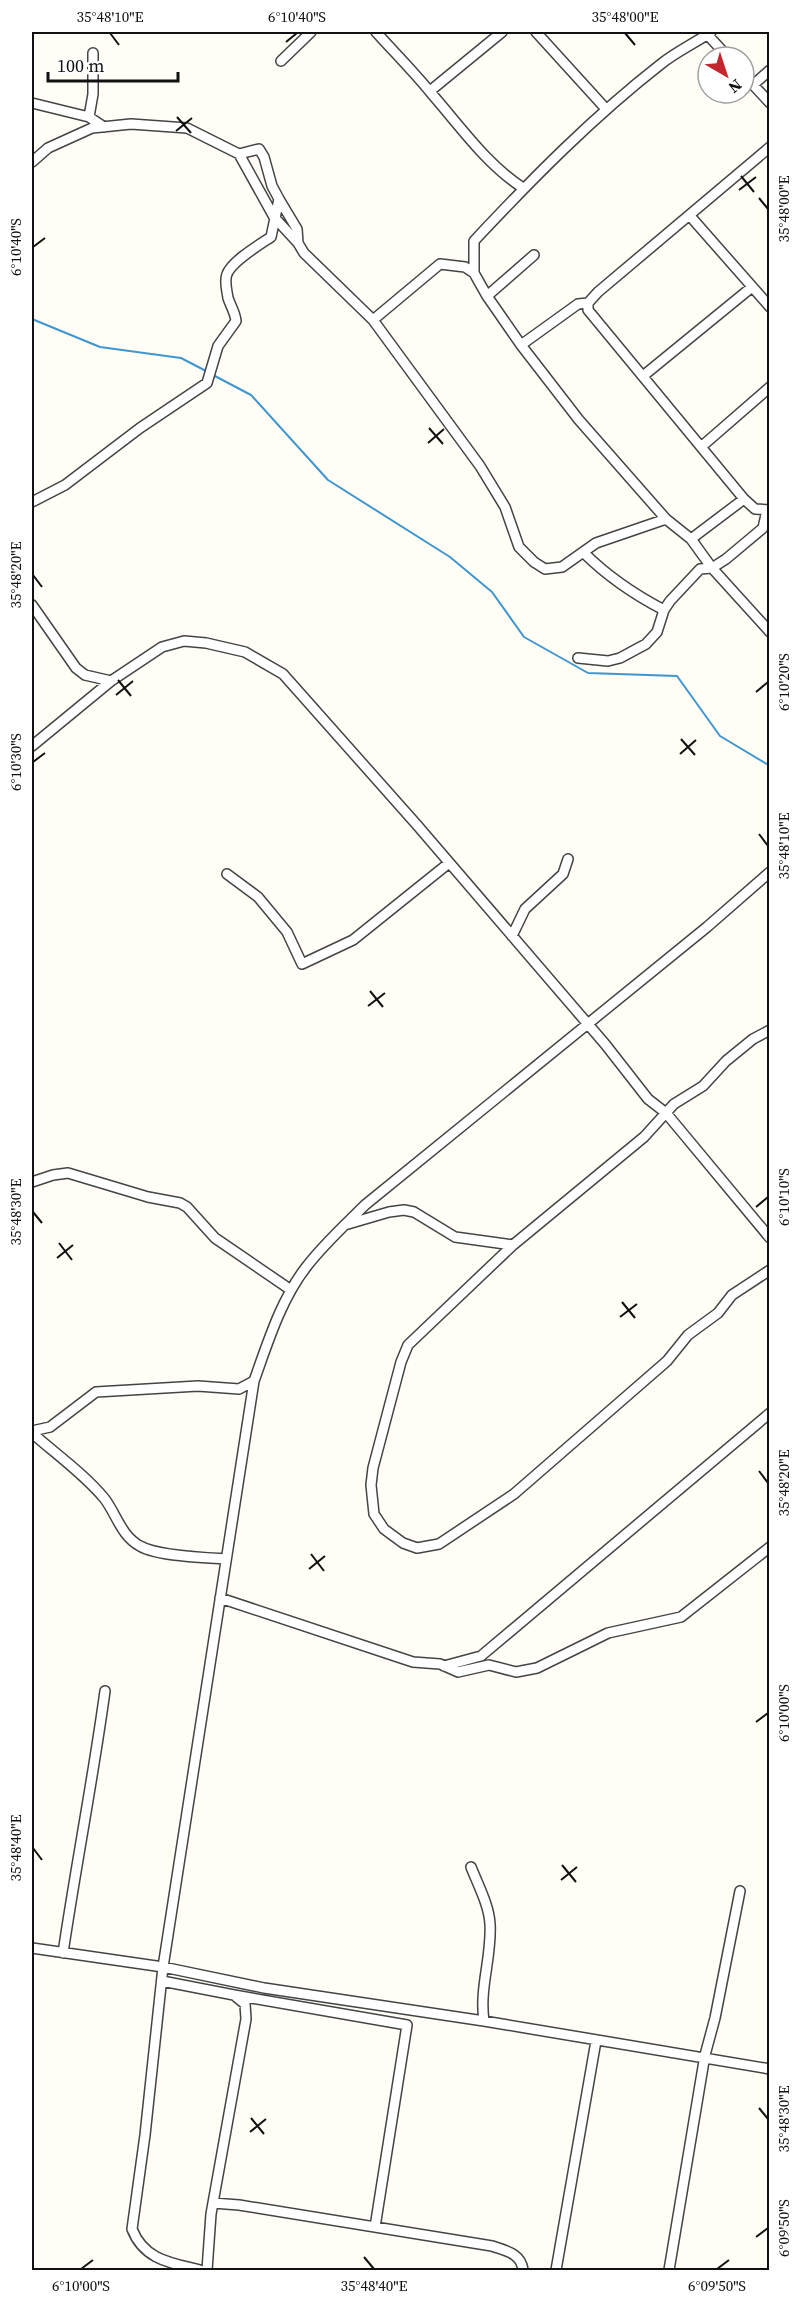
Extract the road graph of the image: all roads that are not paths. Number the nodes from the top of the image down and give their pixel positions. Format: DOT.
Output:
graph roads {
  1 [pos="310,32"];
  2 [pos="376,32"];
  3 [pos="502,32"];
  4 [pos="536,32"];
  5 [pos="707,32"];
  6 [pos="718,45"];
  7 [pos="93,53"];
  8 [pos="280,61"];
  9 [pos="770,70"];
  10 [pos="756,82"];
  11 [pos="756,88"];
  12 [pos="430,91"];
  13 [pos="32,103"];
  14 [pos="770,103"];
  15 [pos="606,109"];
  16 [pos="89,117"];
  17 [pos="104,127"];
  18 [pos="770,147"];
  19 [pos="238,154"];
  20 [pos="32,162"];
  21 [pos="524,188"];
  22 [pos="279,199"];
  23 [pos="690,216"];
  24 [pos="274,217"];
  25 [pos="298,243"];
  26 [pos="534,255"];
  27 [pos="474,273"];
  28 [pos="752,287"];
  29 [pos="487,296"];
  30 [pos="588,303"];
  31 [pos="770,307"];
  32 [pos="373,320"];
  33 [pos="521,345"];
  34 [pos="642,376"];
  35 [pos="770,387"];
  36 [pos="701,447"];
  37 [pos="744,499"];
  38 [pos="32,502"];
  39 [pos="768,510"];
  40 [pos="666,519"];
  41 [pos="690,539"];
  42 [pos="583,552"];
  43 [pos="712,568"];
  44 [pos="32,605"];
  45 [pos="664,610"];
  46 [pos="769,630"];
  47 [pos="578,658"];
  48 [pos="111,681"];
  49 [pos="32,746"];
  50 [pos="568,859"];
  51 [pos="449,863"];
  52 [pos="770,872"];
  53 [pos="227,874"];
  54 [pos="512,936"];
  55 [pos="587,1023"];
  56 [pos="770,1030"];
  57 [pos="666,1113"];
  58 [pos="32,1182"];
  59 [pos="345,1225"];
  60 [pos="770,1238"];
  61 [pos="513,1245"];
  62 [pos="770,1270"];
  63 [pos="291,1290"];
  64 [pos="254,1381"];
  65 [pos="770,1413"];
  66 [pos="32,1432"];
  67 [pos="770,1547"];
  68 [pos="226,1559"];
  69 [pos="220,1598"];
  70 [pos="444,1666"];
  71 [pos="105,1691"];
  72 [pos="471,1867"];
  73 [pos="740,1891"];
  74 [pos="32,1948"];
  75 [pos="63,1953"];
  76 [pos="164,1967"];
  77 [pos="162,1981"];
  78 [pos="234,1995"];
  79 [pos="484,2021"];
  80 [pos="596,2041"];
  81 [pos="705,2059"];
  82 [pos="770,2068"];
  83 [pos="213,2203"];
  84 [pos="375,2227"];
  85 [pos="200,2271"];
  86 [pos="207,2271"];
  87 [pos="523,2271"];
  88 [pos="556,2271"];
  89 [pos="669,2271"];
  1 -- 8 [label="street"];
  2 -- 12 [label="street"];
  3 -- 12 [label="street"];
  4 -- 15 [label="street"];
  5 -- 6 [label="street"];
  5 -- 15 [label="street"];
  7 -- 16 [label="street"];
  9 -- 10 [label="street"];
  11 -- 14 [label="street"];
  12 -- 21 [label="street"];
  13 -- 16 [label="street"];
  15 -- 21 [label="street"];
  16 -- 17 [label="street"];
  17 -- 19 [label="street"];
  17 -- 20 [label="street"];
  18 -- 23 [label="street"];
  19 -- 22 [label="street"];
  19 -- 24 [label="street"];
  21 -- 27 [label="street"];
  22 -- 24 [label="street"];
  22 -- 25 [label="street"];
  23 -- 28 [label="street"];
  23 -- 30 [label="street"];
  24 -- 25 [label="street"];
  24 -- 38 [label="street"];
  25 -- 32 [label="street"];
  26 -- 29 [label="street"];
  27 -- 29 [label="street"];
  27 -- 32 [label="street"];
  28 -- 31 [label="street"];
  28 -- 34 [label="street"];
  29 -- 33 [label="street"];
  30 -- 33 [label="street"];
  30 -- 34 [label="street"];
  32 -- 42 [label="street"];
  33 -- 40 [label="street"];
  34 -- 36 [label="street"];
  35 -- 36 [label="street"];
  36 -- 37 [label="street"];
  37 -- 39 [label="street"];
  37 -- 41 [label="street"];
  39 -- 43 [label="street"];
  40 -- 41 [label="street"];
  40 -- 42 [label="street"];
  41 -- 43 [label="street"];
  42 -- 45 [label="street"];
  43 -- 45 [label="street"];
  43 -- 46 [label="street"];
  44 -- 48 [label="street"];
  45 -- 47 [label="street"];
  48 -- 49 [label="street"];
  48 -- 51 [label="street"];
  50 -- 54 [label="street"];
  51 -- 53 [label="street"];
  51 -- 54 [label="street"];
  52 -- 55 [label="street"];
  54 -- 55 [label="street"];
  55 -- 57 [label="street"];
  55 -- 59 [label="street"];
  56 -- 57 [label="street"];
  57 -- 60 [label="street"];
  57 -- 61 [label="street"];
  58 -- 63 [label="street"];
  59 -- 61 [label="street"];
  59 -- 63 [label="street"];
  61 -- 62 [label="street"];
  63 -- 64 [label="street"];
  64 -- 66 [label="street"];
  64 -- 68 [label="street"];
  65 -- 70 [label="street"];
  66 -- 68 [label="street"];
  67 -- 70 [label="street"];
  68 -- 69 [label="street"];
  69 -- 70 [label="street"];
  69 -- 76 [label="street"];
  71 -- 75 [label="street"];
  72 -- 79 [label="street"];
  73 -- 81 [label="street"];
  74 -- 75 [label="street"];
  75 -- 76 [label="street"];
  76 -- 77 [label="street"];
  76 -- 79 [label="street"];
  77 -- 78 [label="street"];
  77 -- 85 [label="street"];
  78 -- 83 [label="street"];
  78 -- 84 [label="street"];
  79 -- 80 [label="street"];
  80 -- 81 [label="street"];
  80 -- 88 [label="street"];
  81 -- 82 [label="street"];
  81 -- 89 [label="street"];
  83 -- 84 [label="street"];
  83 -- 86 [label="street"];
  84 -- 87 [label="street"];
}
